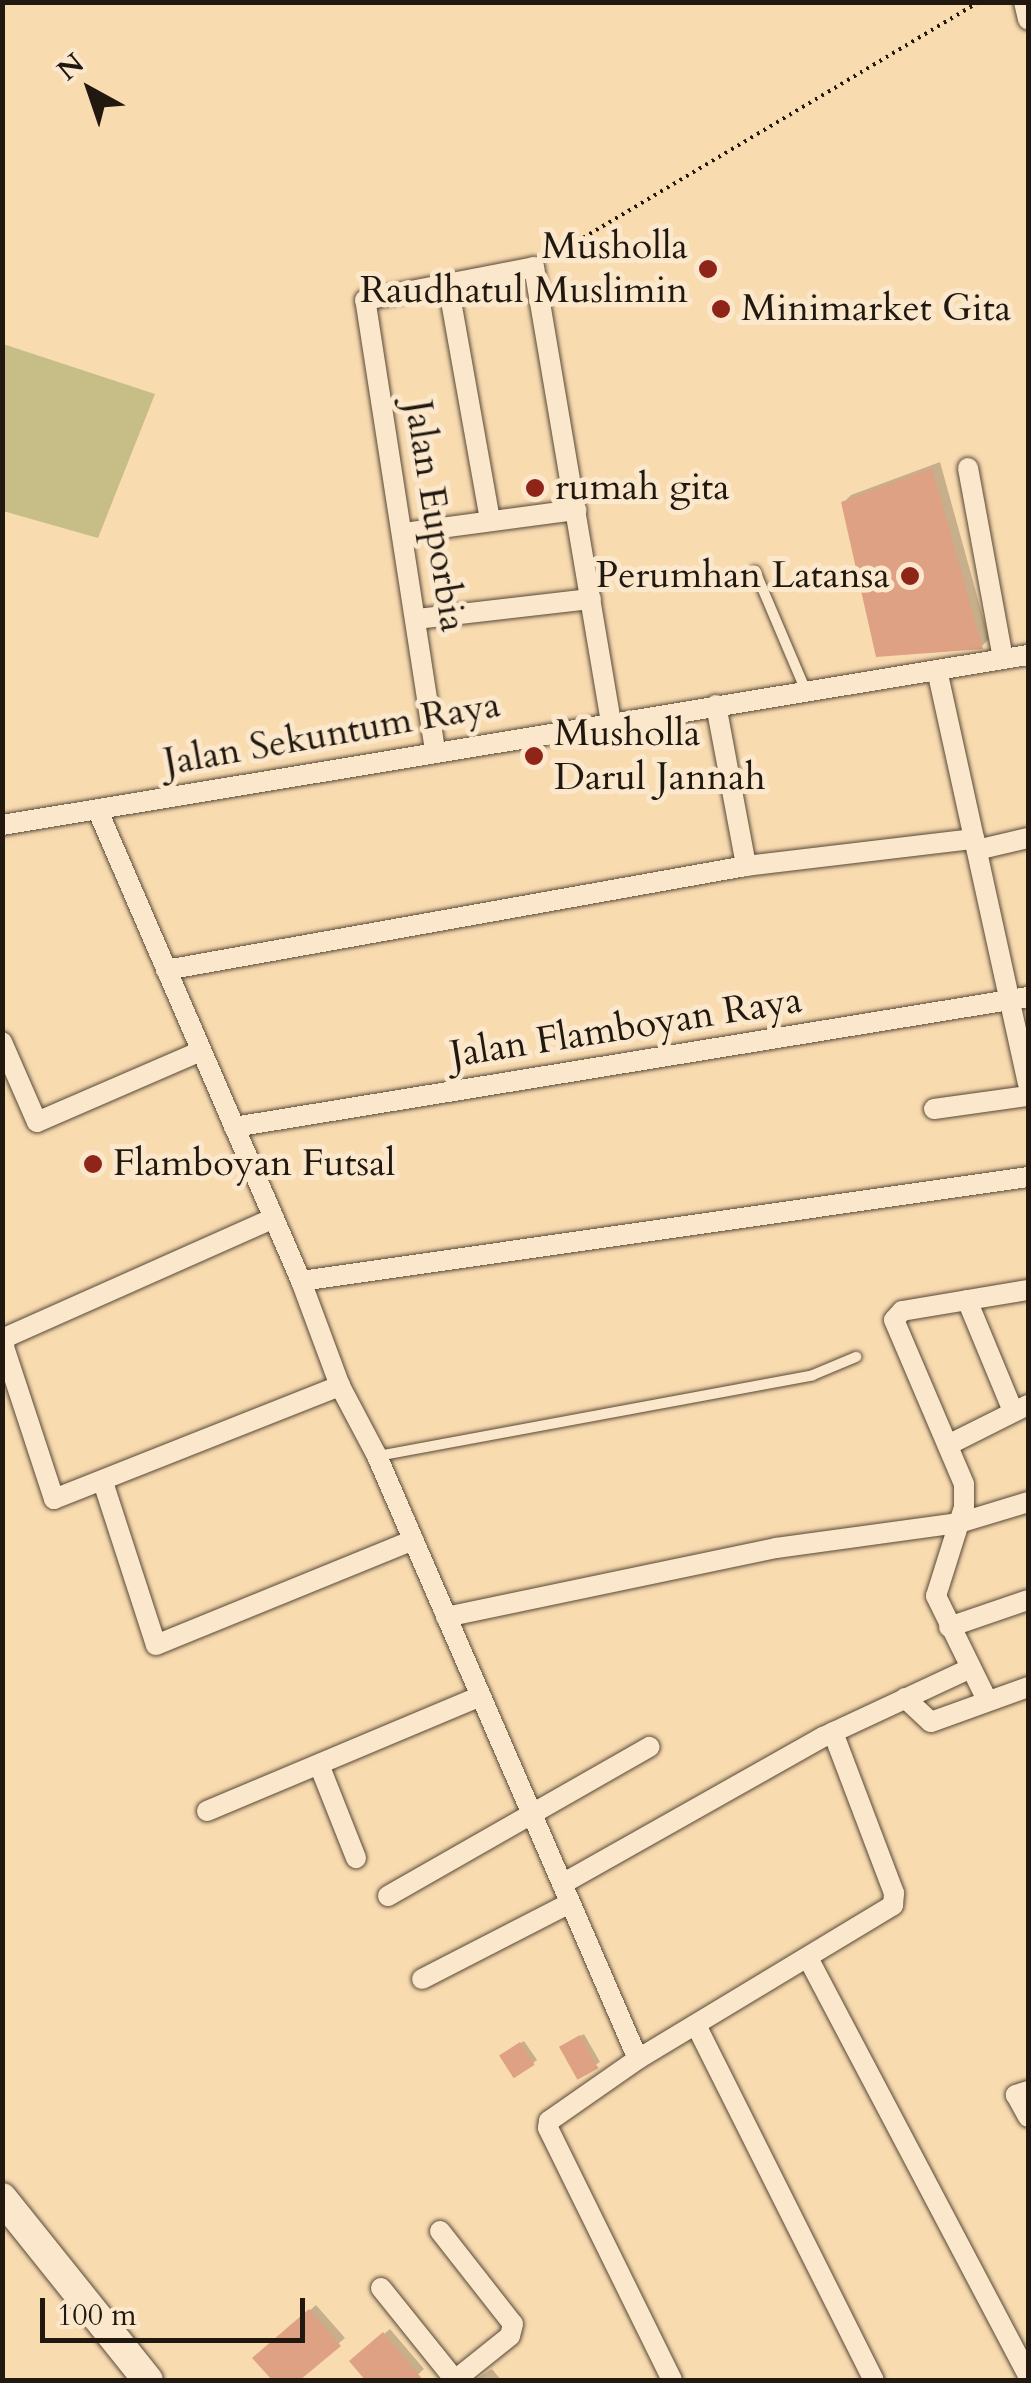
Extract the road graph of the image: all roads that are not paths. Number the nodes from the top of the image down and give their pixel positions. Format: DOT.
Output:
graph roads {
  1 [pos="1024,2"];
  2 [pos="1028,20"];
  3 [pos="448,284"];
  4 [pos="968,468"];
  5 [pos="576,510"];
  6 [pos="490,520"];
  7 [pos="403,533"];
  8 [pos="755,571"];
  9 [pos="591,599"];
  10 [pos="416,619"];
  11 [pos="1028,655"];
  12 [pos="1003,659"];
  13 [pos="938,670"];
  14 [pos="806,690"];
  15 [pos="716,705"];
  16 [pos="611,720"];
  17 [pos="435,750"];
  18 [pos="98,811"];
  19 [pos="2,825"];
  20 [pos="1028,838"];
  21 [pos="975,845"];
  22 [pos="746,866"];
  23 [pos="166,970"];
  24 [pos="1019,999"];
  25 [pos="2,1042"];
  26 [pos="201,1050"];
  27 [pos="1028,1082"];
  28 [pos="1028,1096"];
  29 [pos="934,1109"];
  30 [pos="234,1128"];
  31 [pos="1028,1177"];
  32 [pos="274,1218"];
  33 [pos="301,1281"];
  34 [pos="1028,1290"];
  35 [pos="967,1300"];
  36 [pos="4,1347"];
  37 [pos="856,1357"];
  38 [pos="340,1386"];
  39 [pos="1021,1408"];
  40 [pos="948,1446"];
  41 [pos="376,1456"];
  42 [pos="102,1482"];
  43 [pos="1028,1502"];
  44 [pos="959,1523"];
  45 [pos="413,1540"];
  46 [pos="1028,1600"];
  47 [pos="446,1617"];
  48 [pos="949,1627"];
  49 [pos="970,1669"];
  50 [pos="1028,1687"];
  51 [pos="481,1696"];
  52 [pos="905,1698"];
  53 [pos="987,1700"];
  54 [pos="833,1732"];
  55 [pos="649,1748"];
  56 [pos="320,1767"];
  57 [pos="207,1811"];
  58 [pos="531,1817"];
  59 [pos="356,1858"];
  60 [pos="566,1894"];
  61 [pos="388,1896"];
  62 [pos="808,1958"];
  63 [pos="422,1979"];
  64 [pos="696,2025"];
  65 [pos="638,2059"];
  66 [pos="1028,2090"];
  67 [pos="1028,2117"];
  68 [pos="2,2198"];
  69 [pos="440,2231"];
  70 [pos="380,2288"];
  71 [pos="1028,2376"];
  72 [pos="141,2378"];
  73 [pos="455,2380"];
  74 [pos="672,2380"];
  75 [pos="874,2380"];
  1 -- 2 [label="street"];
  3 -- 5 [label="street"];
  3 -- 6 [label="street"];
  3 -- 7 [label="street, Jalan Euporbia"];
  4 -- 12 [label="street"];
  5 -- 6 [label="street"];
  5 -- 9 [label="street"];
  6 -- 7 [label="street"];
  7 -- 10 [label="street, Jalan Euporbia"];
  8 -- 14 [label="lane"];
  9 -- 10 [label="street"];
  9 -- 16 [label="street"];
  10 -- 17 [label="street, Jalan Euporbia"];
  11 -- 12 [label="street, Jalan Sekuntum Raya"];
  12 -- 13 [label="street, Jalan Sekuntum Raya"];
  13 -- 14 [label="street, Jalan Sekuntum Raya"];
  13 -- 21 [label="street"];
  14 -- 15 [label="street, Jalan Sekuntum Raya"];
  15 -- 16 [label="street, Jalan Sekuntum Raya"];
  15 -- 22 [label="street"];
  16 -- 17 [label="street, Jalan Sekuntum Raya"];
  17 -- 18 [label="street, Jalan Sekuntum Raya"];
  18 -- 19 [label="street, Jalan Sekuntum Raya"];
  18 -- 23 [label="street"];
  20 -- 21 [label="street"];
  21 -- 22 [label="street"];
  21 -- 24 [label="street"];
  22 -- 23 [label="street"];
  23 -- 26 [label="street"];
  24 -- 27 [label="street"];
  24 -- 30 [label="street, Jalan Flamboyan Raya"];
  25 -- 26 [label="street"];
  26 -- 30 [label="street"];
  28 -- 29 [label="street"];
  30 -- 32 [label="street"];
  31 -- 33 [label="street"];
  32 -- 33 [label="street"];
  32 -- 36 [label="street"];
  33 -- 38 [label="street"];
  34 -- 35 [label="street"];
  35 -- 39 [label="street"];
  35 -- 40 [label="street"];
  36 -- 42 [label="street"];
  37 -- 41 [label="lane"];
  38 -- 41 [label="street"];
  38 -- 42 [label="street"];
  39 -- 40 [label="street"];
  40 -- 44 [label="street"];
  41 -- 45 [label="street"];
  42 -- 45 [label="street"];
  43 -- 44 [label="street"];
  44 -- 47 [label="street"];
  44 -- 48 [label="street"];
  45 -- 47 [label="street"];
  46 -- 48 [label="street"];
  47 -- 51 [label="street"];
  48 -- 49 [label="street"];
  49 -- 52 [label="street"];
  49 -- 53 [label="street"];
  50 -- 53 [label="street"];
  51 -- 56 [label="street"];
  51 -- 58 [label="street"];
  52 -- 53 [label="street"];
  52 -- 54 [label="street"];
  54 -- 60 [label="street"];
  54 -- 62 [label="street"];
  55 -- 58 [label="street"];
  56 -- 57 [label="street"];
  56 -- 59 [label="street"];
  58 -- 60 [label="street"];
  58 -- 61 [label="street"];
  60 -- 63 [label="street"];
  60 -- 65 [label="street"];
  62 -- 64 [label="street"];
  62 -- 71 [label="street"];
  64 -- 65 [label="street"];
  64 -- 75 [label="street"];
  65 -- 74 [label="street"];
  66 -- 67 [label="street"];
  68 -- 72 [label="main road"];
  69 -- 73 [label="street"];
  70 -- 73 [label="street"];
}
